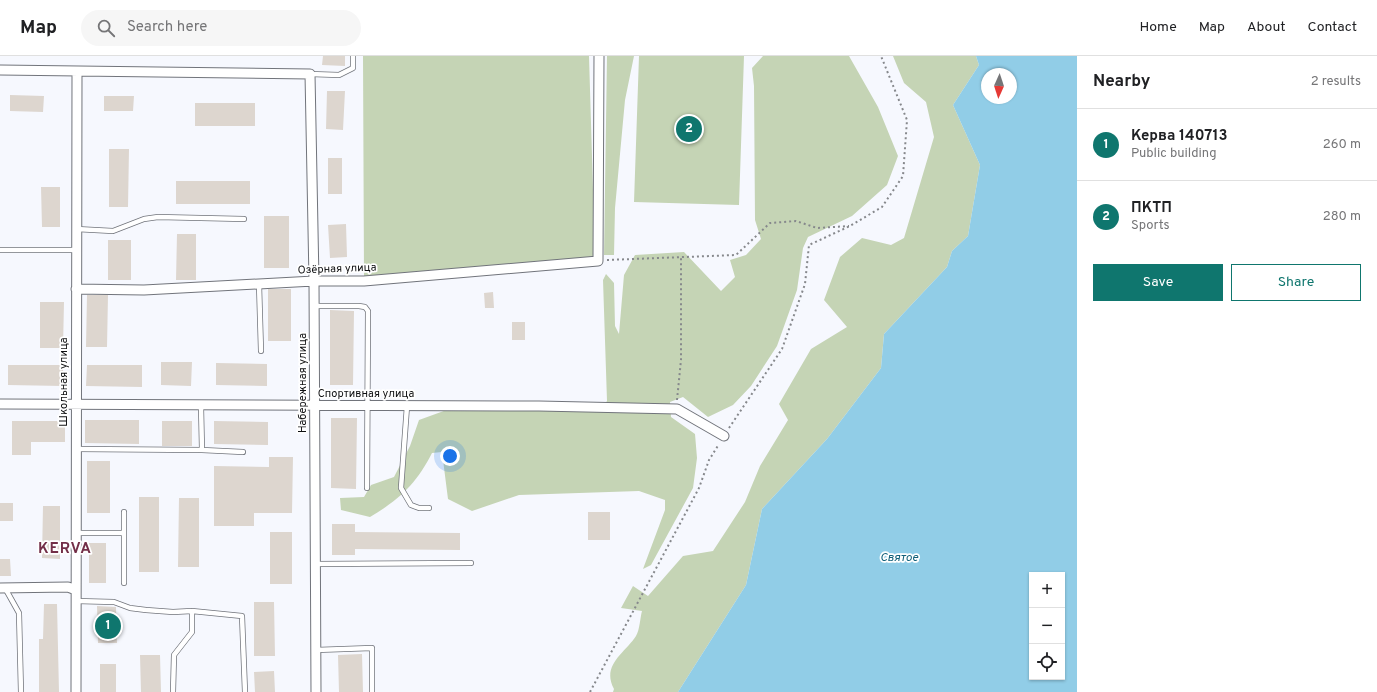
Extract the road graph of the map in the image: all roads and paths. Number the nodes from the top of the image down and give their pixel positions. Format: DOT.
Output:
graph roads {
  1 [pos="353,56"];
  2 [pos="599,56"];
  3 [pos="881,56"];
  4 [pos="0,70"];
  5 [pos="77,72"];
  6 [pos="310,74"];
  7 [pos="244,219"];
  8 [pos="850,226"];
  9 [pos="76,229"];
  10 [pos="0,250"];
  11 [pos="76,250"];
  12 [pos="681,257"];
  13 [pos="598,261"];
  14 [pos="314,281"];
  15 [pos="259,284"];
  16 [pos="76,289"];
  17 [pos="315,306"];
  18 [pos="260,351"];
  19 [pos="0,404"];
  20 [pos="76,406"];
  21 [pos="201,406"];
  22 [pos="315,406"];
  23 [pos="368,406"];
  24 [pos="407,406"];
  25 [pos="677,408"];
  26 [pos="724,436"];
  27 [pos="76,449"];
  28 [pos="202,450"];
  29 [pos="243,452"];
  30 [pos="367,488"];
  31 [pos="429,508"];
  32 [pos="124,512"];
  33 [pos="76,533"];
  34 [pos="124,533"];
  35 [pos="316,564"];
  36 [pos="471,564"];
  37 [pos="124,583"];
  38 [pos="2,588"];
  39 [pos="76,590"];
  40 [pos="76,601"];
  41 [pos="192,611"];
  42 [pos="316,650"];
  43 [pos="21,692"];
  44 [pos="76,692"];
  45 [pos="173,692"];
  46 [pos="245,692"];
  47 [pos="316,692"];
  48 [pos="372,692"];
  49 [pos="590,692"];
  1 -- 6 [label="lane"];
  2 -- 13 [label="street"];
  3 -- 8 [label="path"];
  4 -- 5 [label="street"];
  5 -- 6 [label="street"];
  5 -- 9 [label="street, Школьная улица"];
  6 -- 14 [label="street, Набережная улица"];
  7 -- 9 [label="lane"];
  8 -- 12 [label="path"];
  8 -- 26 [label="path"];
  9 -- 11 [label="street, Школьная улица"];
  10 -- 11 [label="lane"];
  11 -- 16 [label="street, Школьная улица"];
  12 -- 13 [label="path"];
  12 -- 25 [label="path"];
  13 -- 14 [label="street, Озёрная улица"];
  14 -- 15 [label="street, Озёрная улица"];
  14 -- 17 [label="street, Набережная улица"];
  15 -- 16 [label="street, Озёрная улица"];
  15 -- 18 [label="lane"];
  16 -- 20 [label="street, Школьная улица"];
  17 -- 22 [label="street, Набережная улица"];
  17 -- 23 [label="lane"];
  19 -- 20 [label="street, Спортивная улица"];
  20 -- 21 [label="street, Спортивная улица"];
  20 -- 27 [label="street, Школьная улица"];
  21 -- 22 [label="street, Спортивная улица"];
  21 -- 28 [label="lane"];
  22 -- 23 [label="street, Спортивная улица"];
  22 -- 35 [label="street, Набережная улица"];
  23 -- 24 [label="street, Спортивная улица"];
  23 -- 30 [label="lane"];
  24 -- 25 [label="street, Спортивная улица"];
  24 -- 31 [label="lane"];
  25 -- 26 [label="street"];
  26 -- 49 [label="path"];
  27 -- 28 [label="lane"];
  27 -- 33 [label="street, Школьная улица"];
  28 -- 29 [label="lane"];
  32 -- 34 [label="lane"];
  33 -- 34 [label="lane"];
  33 -- 39 [label="street, Школьная улица"];
  34 -- 37 [label="lane"];
  35 -- 36 [label="lane"];
  35 -- 42 [label="street, Набережная улица"];
  38 -- 39 [label="street"];
  38 -- 43 [label="lane"];
  39 -- 40 [label="street, Школьная улица"];
  40 -- 41 [label="lane"];
  40 -- 44 [label="street, Школьная улица"];
  41 -- 45 [label="lane"];
  41 -- 46 [label="lane"];
  42 -- 47 [label="street, Набережная улица"];
  42 -- 48 [label="lane"];
}
